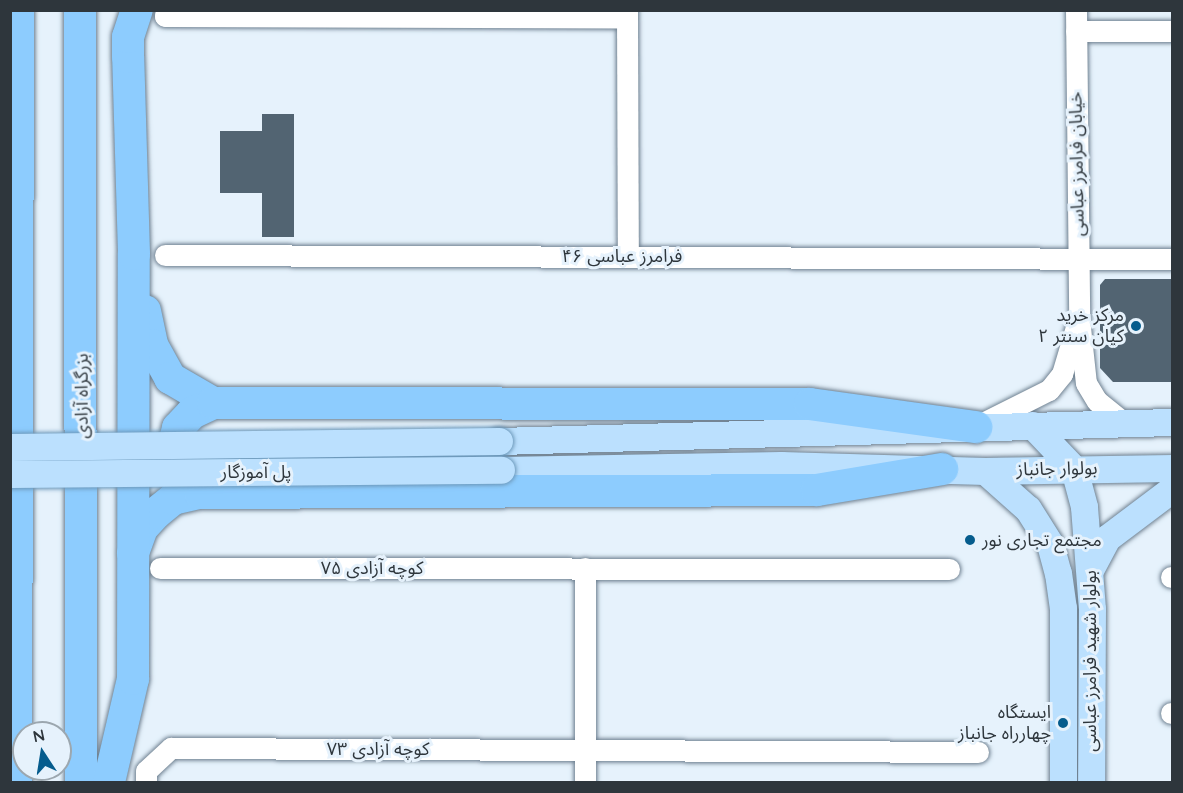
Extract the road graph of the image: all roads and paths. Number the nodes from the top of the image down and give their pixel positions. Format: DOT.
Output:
graph roads {
  1 [pos="18,10"];
  2 [pos="80,10"];
  3 [pos="627,14"];
  4 [pos="145,17"];
  5 [pos="1076,21"];
  6 [pos="1173,31"];
  7 [pos="134,254"];
  8 [pos="165,255"];
  9 [pos="628,256"];
  10 [pos="1079,258"];
  11 [pos="1173,258"];
  12 [pos="1079,318"];
  13 [pos="213,403"];
  14 [pos="1173,422"];
  15 [pos="1124,423"];
  16 [pos="1032,425"];
  17 [pos="976,427"];
  18 [pos="10,447"];
  19 [pos="1173,468"];
  20 [pos="942,469"];
  21 [pos="1074,469"];
  22 [pos="985,471"];
  23 [pos="10,474"];
  24 [pos="1173,489"];
  25 [pos="200,493"];
  26 [pos="132,554"];
  27 [pos="160,568"];
  28 [pos="585,568"];
  29 [pos="949,569"];
  30 [pos="1090,570"];
  31 [pos="1058,573"];
  32 [pos="13,654"];
  33 [pos="119,740"];
  34 [pos="585,750"];
  35 [pos="978,752"];
  36 [pos="16,783"];
  37 [pos="81,783"];
  38 [pos="109,783"];
  39 [pos="119,783"];
  40 [pos="146,783"];
  41 [pos="585,783"];
  42 [pos="1063,783"];
  43 [pos="1091,783"];
  1 -- 32 [label="highway"];
  2 -- 37 [label="highway, بزرگراه آزادی"];
  3 -- 4 [label="street"];
  3 -- 9 [label="street"];
  4 -- 7 [label="highway"];
  5 -- 6 [label="street"];
  5 -- 10 [label="street, خیابان فرامرز عباسی"];
  7 -- 13 [label="highway"];
  7 -- 26 [label="highway"];
  8 -- 9 [label="street, فرامرز عباسی ۴۶"];
  9 -- 10 [label="street, فرامرز عباسی ۴۶"];
  10 -- 11 [label="street, فرامرز عباسی ۴۶"];
  10 -- 12 [label="street, خیابان فرامرز عباسی"];
  12 -- 15 [label="street"];
  12 -- 17 [label="street"];
  13 -- 17 [label="highway"];
  13 -- 25 [label="highway"];
  14 -- 15 [label="main road"];
  15 -- 16 [label="main road"];
  16 -- 17 [label="main road"];
  16 -- 21 [label="main road"];
  17 -- 18 [label="main road, پل آموزگار, bridge"];
  19 -- 21 [label="main road, بولوار جانباز"];
  20 -- 22 [label="main road, بولوار جانباز"];
  20 -- 23 [label="main road, پل آموزگار, bridge"];
  20 -- 25 [label="highway"];
  21 -- 22 [label="main road, بولوار جانباز"];
  21 -- 30 [label="main road, بولوار شهید فرامرز عباسی"];
  22 -- 31 [label="main road, بولوار شهید فرامرز عباسی"];
  24 -- 30 [label="main road"];
  25 -- 26 [label="highway"];
  26 -- 33 [label="highway"];
  27 -- 28 [label="street, کوچه آزادی ۷۵"];
  28 -- 29 [label="street, کوچه آزادی ۷۵"];
  28 -- 34 [label="street"];
  30 -- 31 [label="main road"];
  30 -- 43 [label="main road, بولوار شهید فرامرز عباسی"];
  31 -- 42 [label="main road, بولوار شهید فرامرز عباسی"];
  32 -- 36 [label="highway"];
  33 -- 38 [label="highway"];
  33 -- 39 [label="highway"];
  34 -- 35 [label="street, کوچه آزادی ۷۳"];
  34 -- 40 [label="street, کوچه آزادی ۷۳"];
  34 -- 41 [label="street"];
}
